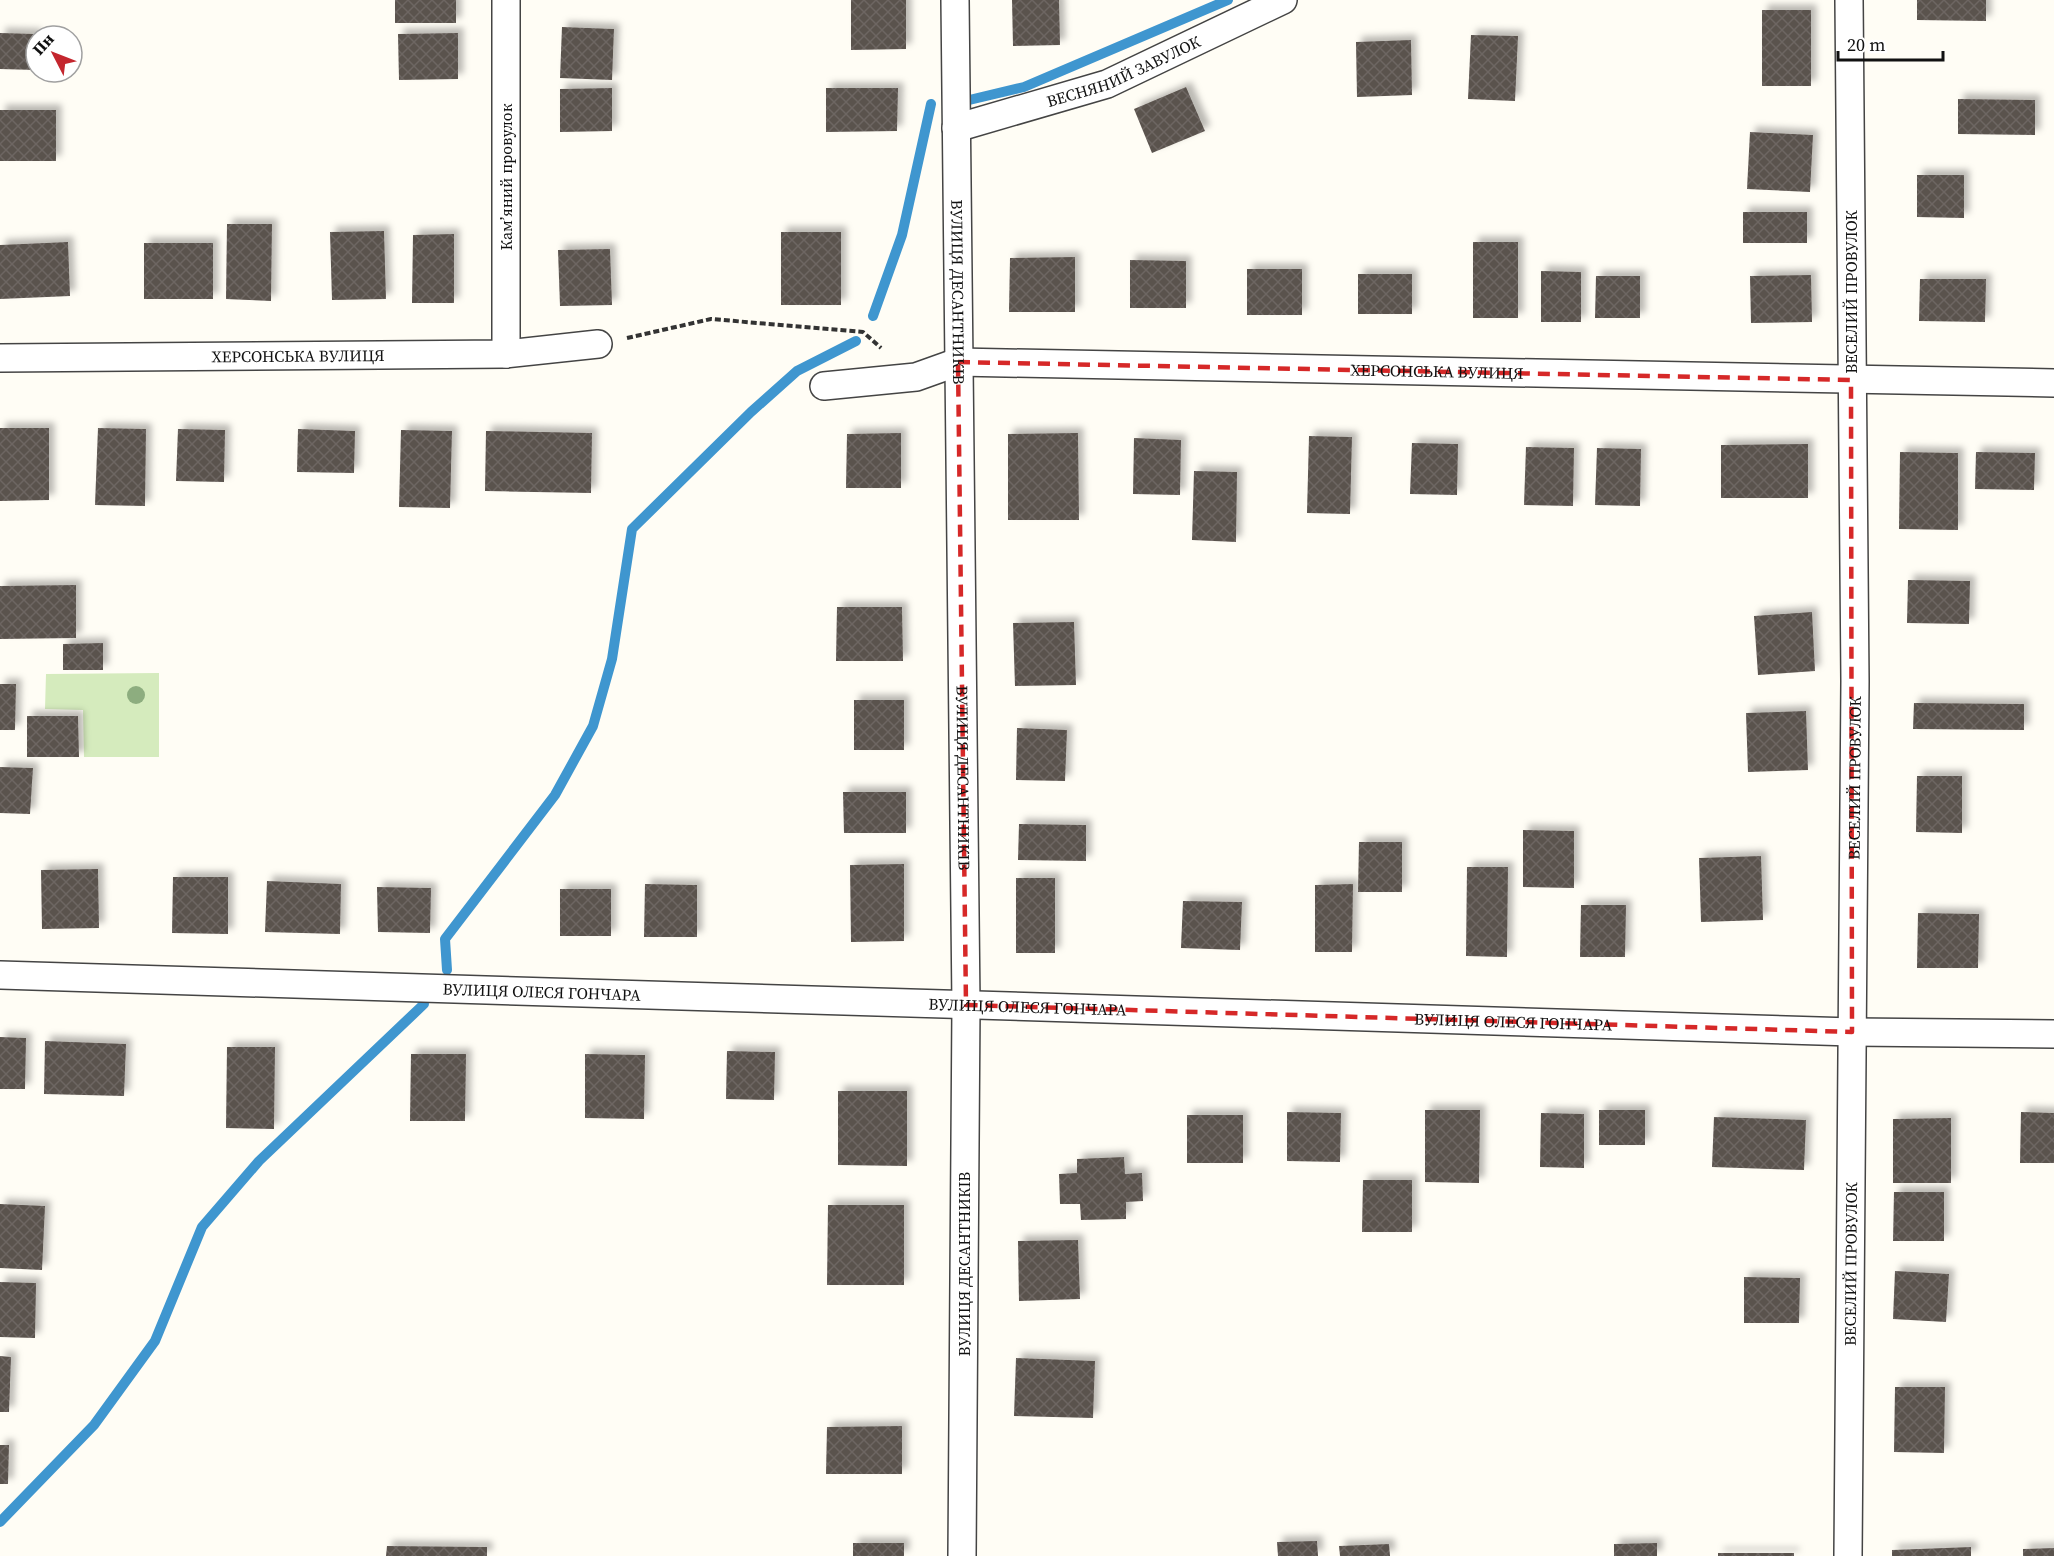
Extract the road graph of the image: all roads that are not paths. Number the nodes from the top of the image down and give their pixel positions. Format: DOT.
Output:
graph roads {
  1 [pos="506,0"];
  2 [pos="955,0"];
  3 [pos="1283,0"];
  4 [pos="1849,0"];
  5 [pos="956,128"];
  6 [pos="598,345"];
  7 [pos="506,354"];
  8 [pos="0,358"];
  9 [pos="958,362"];
  10 [pos="1851,380"];
  11 [pos="2054,383"];
  12 [pos="824,386"];
  13 [pos="0,975"];
  14 [pos="966,1005"];
  15 [pos="1852,1032"];
  16 [pos="2054,1034"];
  17 [pos="962,1556"];
  18 [pos="1848,1556"];
  1 -- 7 [label="street, Камʼяний провулок"];
  2 -- 5 [label="street, ВУЛИЦЯ ДЕСАНТНИКІВ"];
  3 -- 5 [label="street, ВЕСНЯНИЙ ЗАВУЛОК"];
  4 -- 10 [label="street, ВЕСЕЛИЙ ПРОВУЛОК"];
  5 -- 9 [label="street, ВУЛИЦЯ ДЕСАНТНИКІВ"];
  6 -- 7 [label="street, ХЕРСОНСЬКА ВУЛИЦЯ"];
  7 -- 8 [label="street, ХЕРСОНСЬКА ВУЛИЦЯ"];
  9 -- 10 [label="street, ХЕРСОНСЬКА ВУЛИЦЯ"];
  9 -- 12 [label="street, ХЕРСОНСЬКА ВУЛИЦЯ"];
  9 -- 14 [label="street, ВУЛИЦЯ ДЕСАНТНИКІВ"];
  10 -- 11 [label="street, ХЕРСОНСЬКА ВУЛИЦЯ"];
  10 -- 15 [label="street, ВЕСЕЛИЙ ПРОВУЛОК"];
  13 -- 14 [label="street, ВУЛИЦЯ ОЛЕСЯ ГОНЧАРА"];
  14 -- 15 [label="street, ВУЛИЦЯ ОЛЕСЯ ГОНЧАРА"];
  14 -- 17 [label="street, ВУЛИЦЯ ДЕСАНТНИКІВ"];
  15 -- 16 [label="street, ВУЛИЦЯ ОЛЕСЯ ГОНЧАРА"];
  15 -- 18 [label="street, ВЕСЕЛИЙ ПРОВУЛОК"];
}
